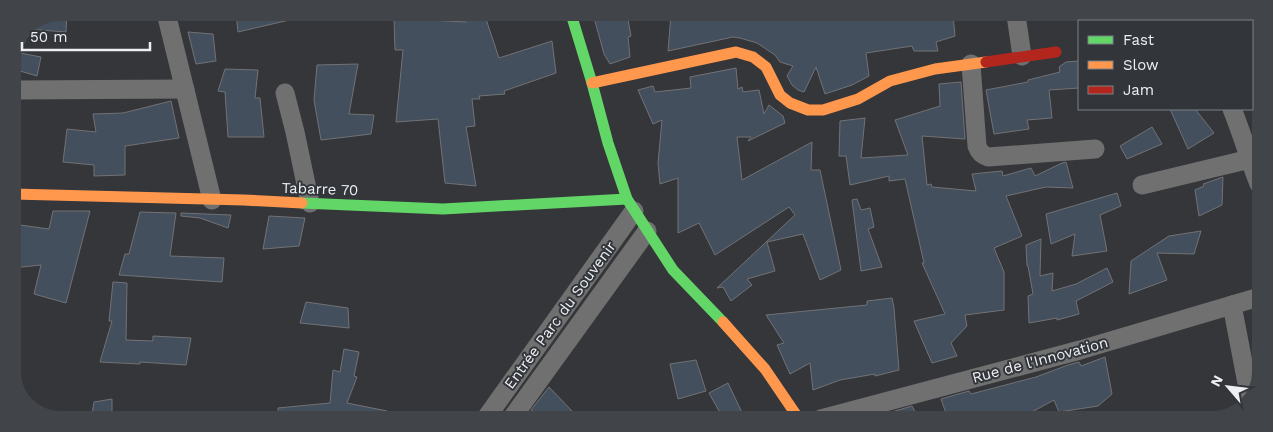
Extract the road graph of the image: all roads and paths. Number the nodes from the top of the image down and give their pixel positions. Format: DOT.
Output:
graph roads {
  1 [pos="168,21"];
  2 [pos="573,21"];
  3 [pos="1017,21"];
  4 [pos="1056,52"];
  5 [pos="1022,56"];
  6 [pos="971,64"];
  7 [pos="592,83"];
  8 [pos="185,89"];
  9 [pos="21,90"];
  10 [pos="285,93"];
  11 [pos="1232,110"];
  12 [pos="1094,149"];
  13 [pos="1250,159"];
  14 [pos="1252,164"];
  15 [pos="1142,185"];
  16 [pos="21,194"];
  17 [pos="212,200"];
  18 [pos="310,203"];
  19 [pos="630,205"];
  20 [pos="647,231"];
  21 [pos="1252,299"];
  22 [pos="1232,305"];
  23 [pos="1248,389"];
  24 [pos="491,411"];
  25 [pos="517,411"];
  26 [pos="793,411"];
  27 [pos="851,411"];
  1 -- 8 [label="street"];
  2 -- 7 [label="street"];
  3 -- 5 [label="street"];
  4 -- 5 [label="street"];
  5 -- 6 [label="street"];
  6 -- 7 [label="street"];
  6 -- 12 [label="street"];
  7 -- 19 [label="street"];
  8 -- 9 [label="street"];
  8 -- 17 [label="street"];
  10 -- 18 [label="street"];
  11 -- 13 [label="street"];
  13 -- 14 [label="street"];
  13 -- 15 [label="street"];
  16 -- 17 [label="street, Tabarre 70"];
  17 -- 18 [label="street, Tabarre 70"];
  18 -- 19 [label="street, Tabarre 70"];
  19 -- 20 [label="street"];
  19 -- 24 [label="street, Entrée Parc du Souvenir"];
  20 -- 25 [label="street, Entrée Parc du Souvenir"];
  20 -- 26 [label="street"];
  21 -- 22 [label="street, Rue de l'Innovation"];
  22 -- 23 [label="street"];
  22 -- 27 [label="street, Rue de l'Innovation"];
}
